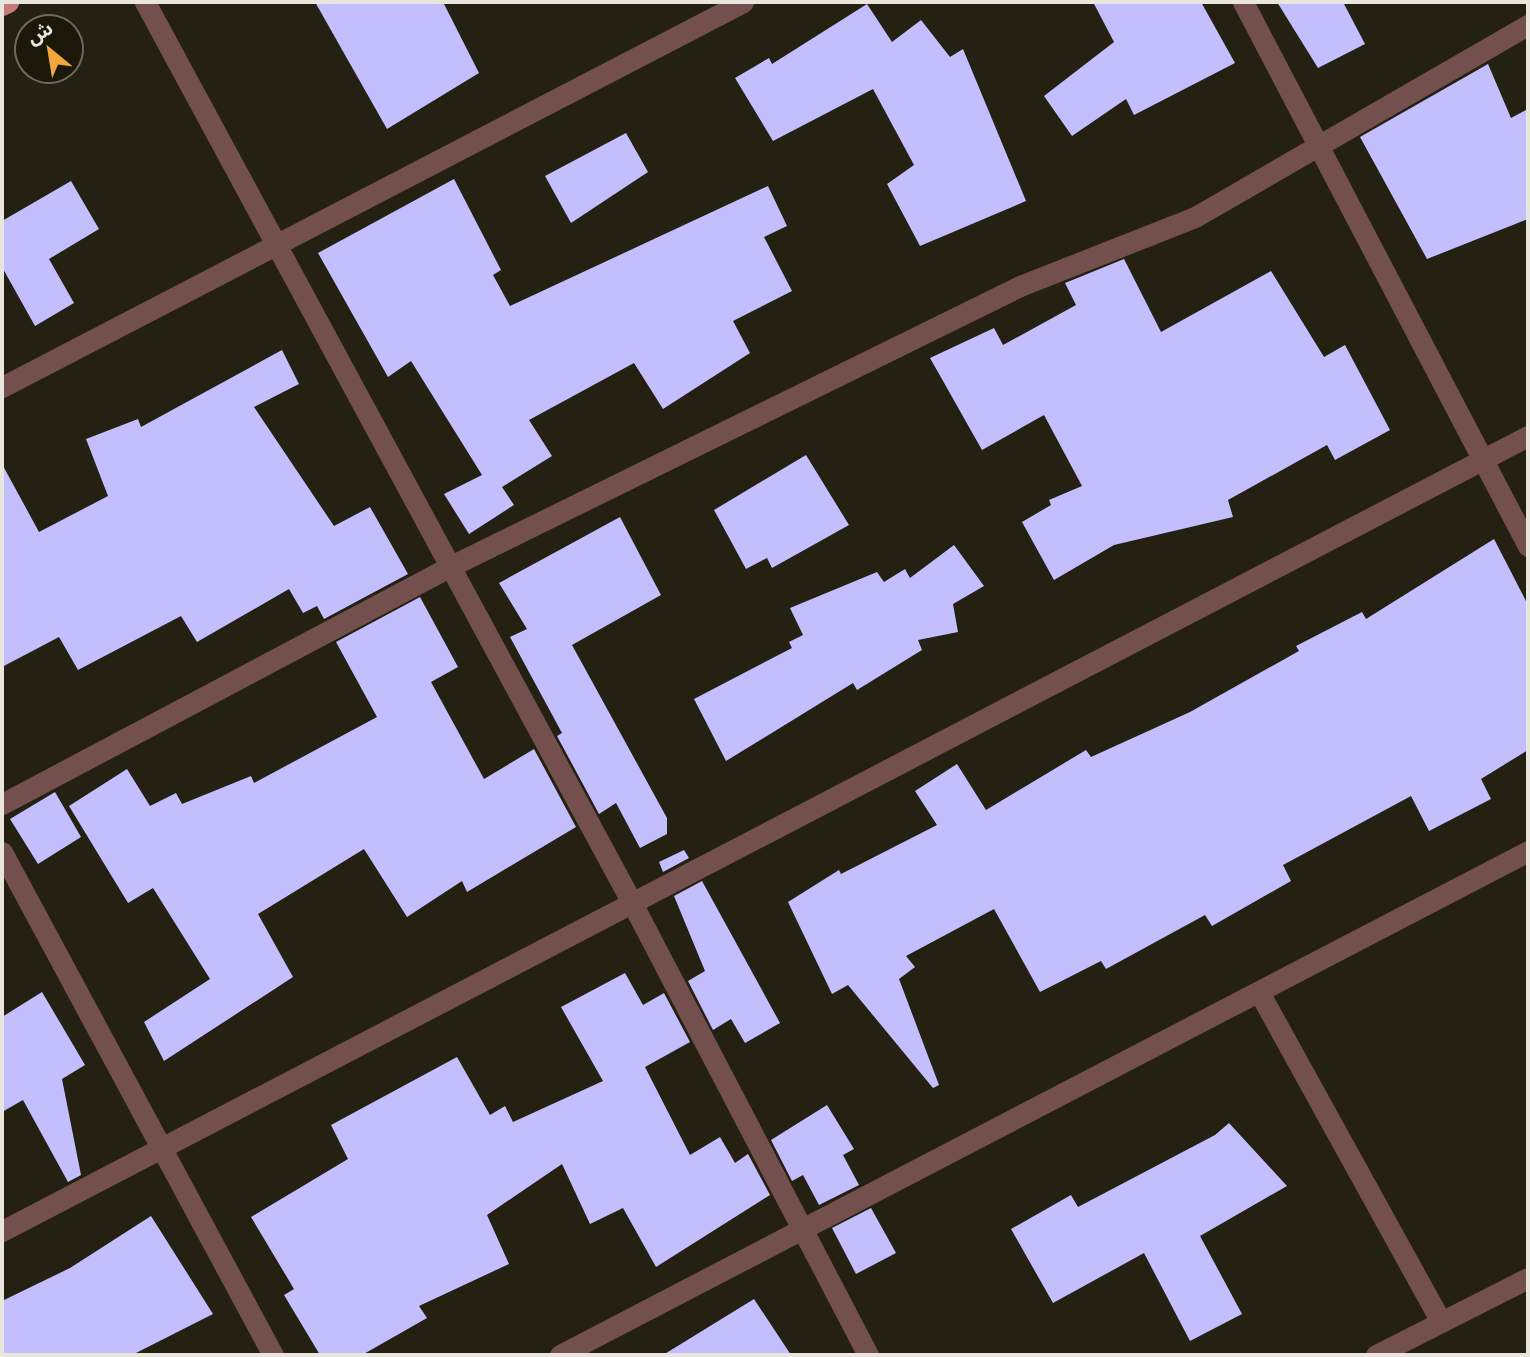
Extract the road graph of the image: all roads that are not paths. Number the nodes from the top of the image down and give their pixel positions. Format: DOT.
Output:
graph roads {
  1 [pos="8,2"];
  2 [pos="145,2"];
  3 [pos="743,2"];
  4 [pos="1243,2"];
  5 [pos="2,5"];
  6 [pos="1528,25"];
  7 [pos="1321,145"];
  8 [pos="274,243"];
  9 [pos="2,387"];
  10 [pos="1528,436"];
  11 [pos="1482,461"];
  12 [pos="1528,546"];
  13 [pos="449,567"];
  14 [pos="2,804"];
  15 [pos="1528,851"];
  16 [pos="2,852"];
  17 [pos="631,901"];
  18 [pos="1259,992"];
  19 [pos="164,1146"];
  20 [pos="800,1226"];
  21 [pos="2,1231"];
  22 [pos="1528,1278"];
  23 [pos="1441,1322"];
  24 [pos="273,1355"];
  25 [pos="560,1355"];
  26 [pos="868,1355"];
  27 [pos="1376,1355"];
  1 -- 5 [label="main road"];
  2 -- 8 [label="street"];
  3 -- 8 [label="street"];
  4 -- 7 [label="street"];
  6 -- 7 [label="street"];
  7 -- 11 [label="street"];
  7 -- 13 [label="street"];
  8 -- 9 [label="street"];
  8 -- 13 [label="street"];
  10 -- 11 [label="street"];
  11 -- 12 [label="street"];
  11 -- 17 [label="street"];
  13 -- 14 [label="street"];
  13 -- 17 [label="street"];
  15 -- 18 [label="street"];
  16 -- 19 [label="street"];
  17 -- 19 [label="street"];
  17 -- 20 [label="street"];
  18 -- 20 [label="street"];
  18 -- 23 [label="street"];
  19 -- 21 [label="street"];
  19 -- 24 [label="street"];
  20 -- 25 [label="street"];
  20 -- 26 [label="street"];
  22 -- 23 [label="street"];
  23 -- 27 [label="street"];
}
